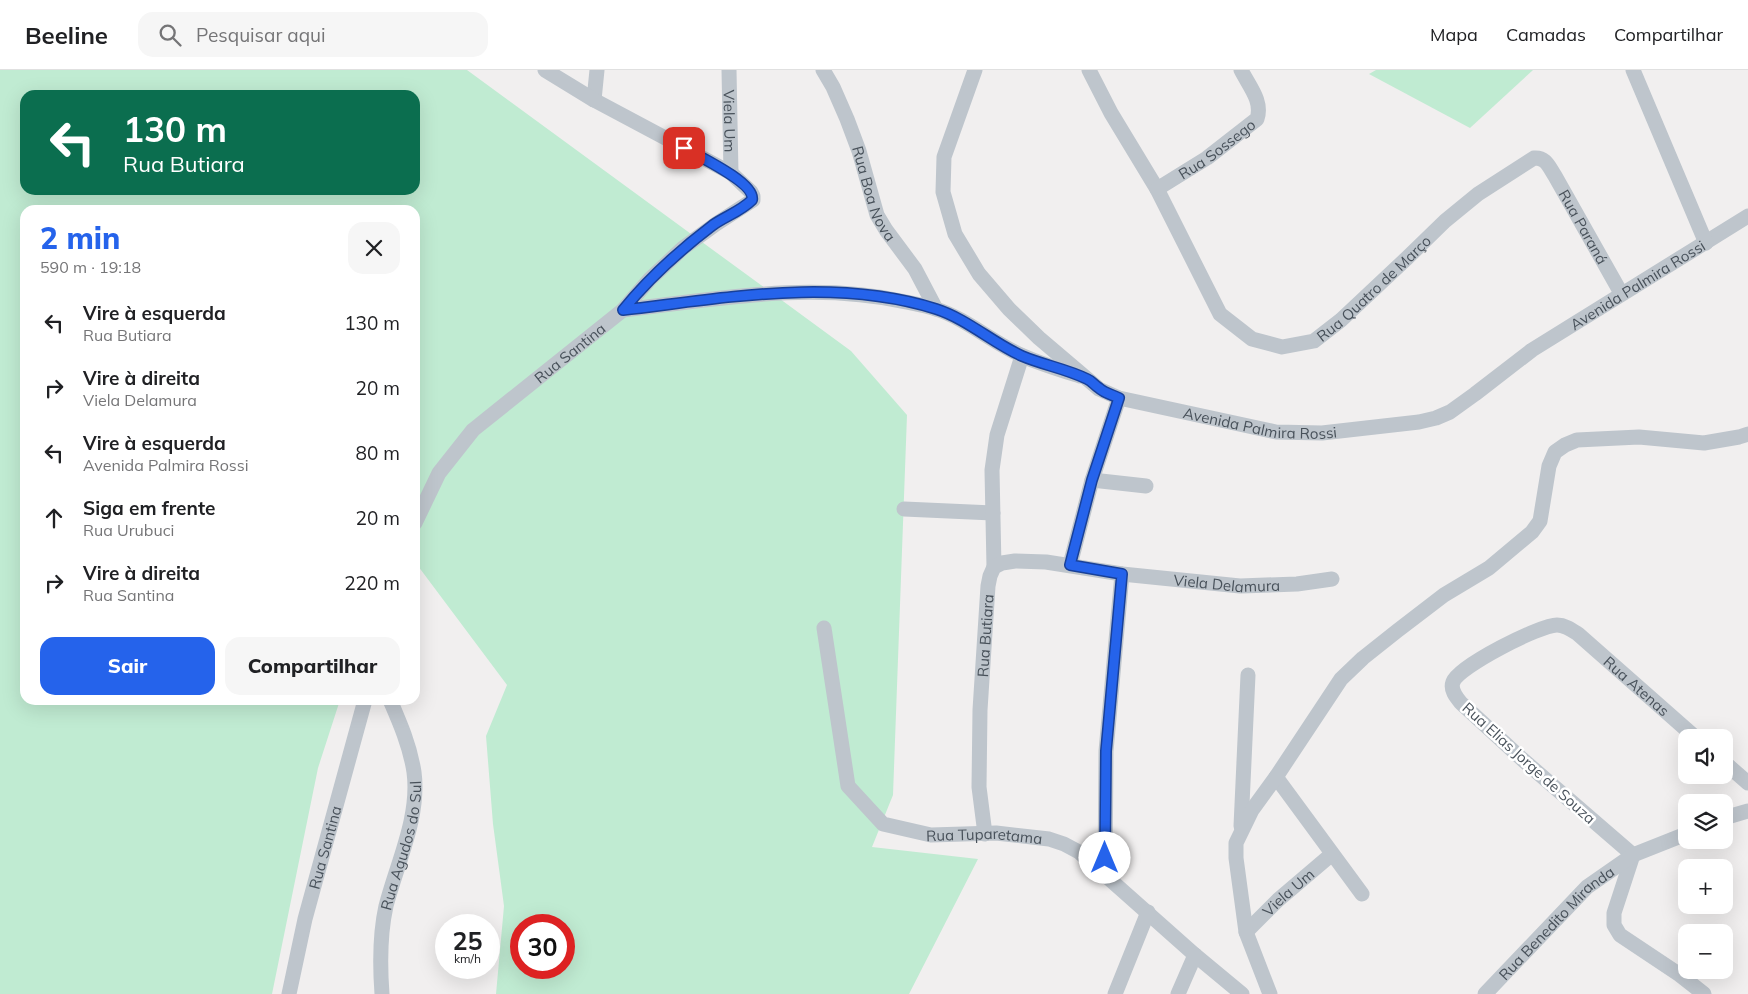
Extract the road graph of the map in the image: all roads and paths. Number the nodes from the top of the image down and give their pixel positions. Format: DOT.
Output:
graph roads {
  1 [pos="545,70"];
  2 [pos="598,70"];
  3 [pos="729,70"];
  4 [pos="823,70"];
  5 [pos="976,70"];
  6 [pos="1089,70"];
  7 [pos="1241,70"];
  8 [pos="1633,70"];
  9 [pos="594,100"];
  10 [pos="1546,162"];
  11 [pos="731,173"];
  12 [pos="1157,189"];
  13 [pos="1748,216"];
  14 [pos="1706,243"];
  15 [pos="1621,294"];
  16 [pos="936,309"];
  17 [pos="623,310"];
  18 [pos="1022,356"];
  19 [pos="1089,379"];
  20 [pos="1119,398"];
  21 [pos="1748,434"];
  22 [pos="1092,480"];
  23 [pos="1146,486"];
  24 [pos="904,509"];
  25 [pos="420,513"];
  26 [pos="993,513"];
  27 [pos="1070,565"];
  28 [pos="994,567"];
  29 [pos="1122,574"];
  30 [pos="1332,580"];
  31 [pos="824,628"];
  32 [pos="1578,634"];
  33 [pos="1248,676"];
  34 [pos="364,705"];
  35 [pos="392,705"];
  36 [pos="1686,729"];
  37 [pos="1733,770"];
  38 [pos="1276,777"];
  39 [pos="1748,783"];
  40 [pos="1748,811"];
  41 [pos="1733,815"];
  42 [pos="1241,830"];
  43 [pos="985,834"];
  44 [pos="1678,837"];
  45 [pos="1332,854"];
  46 [pos="1633,855"];
  47 [pos="1105,876"];
  48 [pos="1362,894"];
  49 [pos="1148,912"];
  50 [pos="1246,932"];
  51 [pos="1194,955"];
  52 [pos="289,994"];
  53 [pos="382,994"];
  54 [pos="1115,994"];
  55 [pos="1178,994"];
  56 [pos="1242,994"];
  57 [pos="1270,994"];
  58 [pos="1485,994"];
  59 [pos="1704,994"];
  1 -- 9 [label="street"];
  2 -- 9 [label="street"];
  3 -- 11 [label="street, Viela Um"];
  4 -- 16 [label="street, Rua Boa Nova"];
  5 -- 19 [label="street, Avenida Palmira Rossi"];
  6 -- 12 [label="street, Rua Quatro de Março"];
  7 -- 12 [label="street, Rua Sossego"];
  8 -- 14 [label="street"];
  9 -- 11 [label="street"];
  10 -- 12 [label="street, Rua Quatro de Março"];
  10 -- 15 [label="street, Rua Paraná"];
  11 -- 17 [label="street, Rua Santina"];
  13 -- 14 [label="street, Avenida Palmira Rossi"];
  14 -- 15 [label="street, Avenida Palmira Rossi"];
  15 -- 20 [label="street, Avenida Palmira Rossi"];
  16 -- 17 [label="street"];
  16 -- 18 [label="street"];
  17 -- 25 [label="street, Rua Santina"];
  18 -- 19 [label="street"];
  18 -- 26 [label="street, Rua Butiara"];
  19 -- 20 [label="street, Avenida Palmira Rossi"];
  20 -- 22 [label="street"];
  21 -- 38 [label="street"];
  22 -- 23 [label="street"];
  22 -- 27 [label="street"];
  24 -- 26 [label="street"];
  26 -- 28 [label="street, Rua Butiara"];
  27 -- 28 [label="street"];
  27 -- 29 [label="street"];
  28 -- 43 [label="street, Rua Butiara"];
  29 -- 30 [label="street, Viela Delamura"];
  29 -- 47 [label="street"];
  31 -- 43 [label="street, Rua Tuparetama"];
  32 -- 36 [label="street, Rua Atenas"];
  32 -- 46 [label="street, Rua Elias Jorge de Souza"];
  33 -- 42 [label="street"];
  34 -- 52 [label="street, Rua Santina"];
  35 -- 53 [label="street, Rua Agudos do Sul"];
  37 -- 39 [label="street"];
  38 -- 42 [label="street"];
  38 -- 45 [label="street"];
  40 -- 41 [label="street"];
  42 -- 50 [label="street"];
  43 -- 47 [label="street, Rua Tuparetama"];
  44 -- 46 [label="street, Rua Benedito Miranda"];
  45 -- 48 [label="street"];
  45 -- 50 [label="street, Viela Um"];
  46 -- 58 [label="street, Rua Benedito Miranda"];
  46 -- 59 [label="street"];
  47 -- 49 [label="street, Rua Tuparetama"];
  49 -- 51 [label="street, Rua Tuparetama"];
  49 -- 54 [label="street"];
  50 -- 57 [label="street"];
  51 -- 55 [label="street"];
  51 -- 56 [label="street, Rua Tuparetama"];
}
